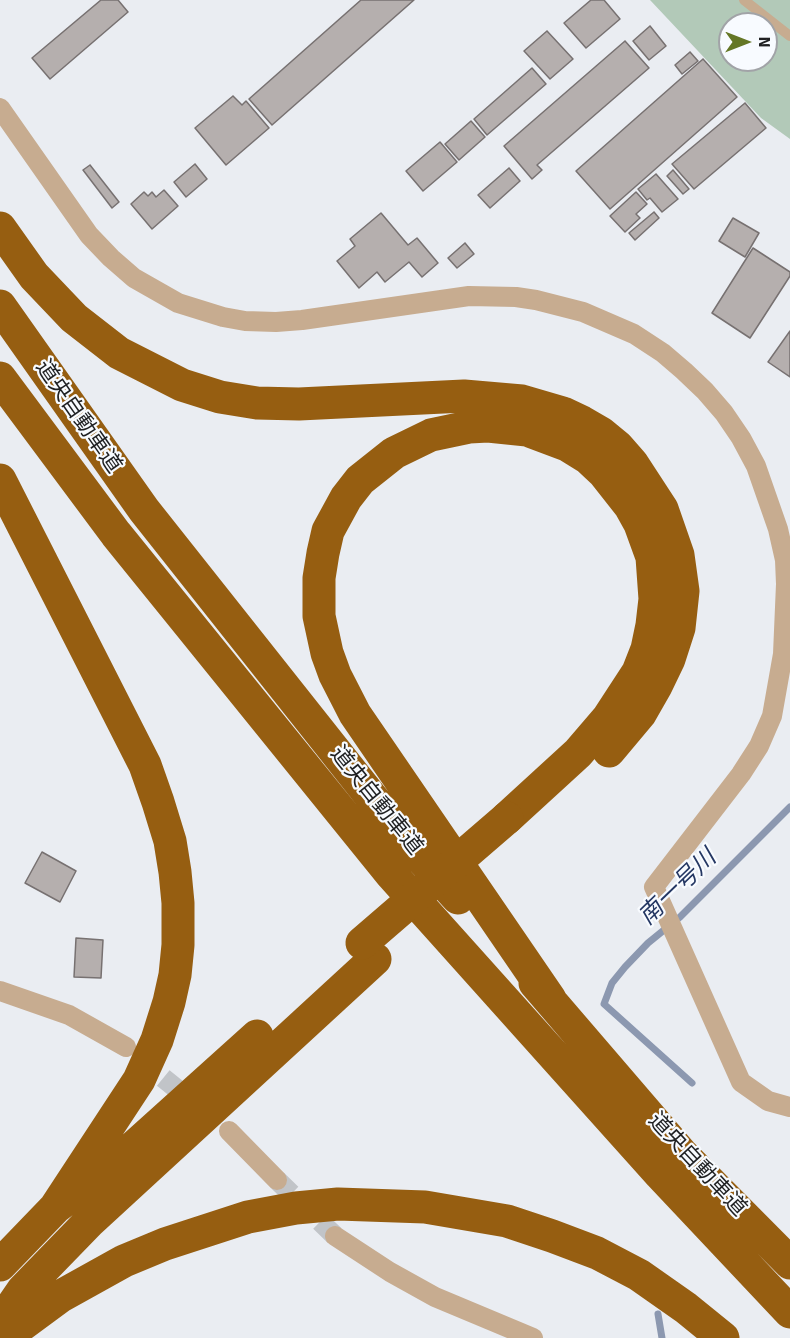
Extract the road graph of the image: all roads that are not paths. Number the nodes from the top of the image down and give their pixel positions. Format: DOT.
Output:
graph roads {
  1 [pos="744,0"];
  2 [pos="790,36"];
  3 [pos="0,108"];
  4 [pos="0,228"];
  5 [pos="0,306"];
  6 [pos="0,378"];
  7 [pos="0,480"];
  8 [pos="513,827"];
  9 [pos="368,951"];
  10 [pos="0,991"];
  11 [pos="550,999"];
  12 [pos="126,1047"];
  13 [pos="790,1107"];
  14 [pos="229,1131"];
  15 [pos="277,1180"];
  16 [pos="55,1209"];
  17 [pos="335,1236"];
  18 [pos="790,1263"];
  19 [pos="0,1265"];
  20 [pos="790,1311"];
  21 [pos="0,1323"];
  22 [pos="4,1338"];
  23 [pos="533,1338"];
  24 [pos="723,1338"];
  1 -- 2 [label="lane"];
  3 -- 13 [label="street"];
  4 -- 8 [label="highway"];
  5 -- 11 [label="highway, 道央自動車道"];
  6 -- 20 [label="highway, 道央自動車道"];
  7 -- 16 [label="highway"];
  8 -- 9 [label="highway, bridge"];
  8 -- 11 [label="highway"];
  9 -- 16 [label="highway"];
  9 -- 21 [label="highway"];
  10 -- 12 [label="street"];
  11 -- 18 [label="highway, 道央自動車道"];
  14 -- 15 [label="street"];
  16 -- 19 [label="highway"];
  17 -- 23 [label="street"];
  22 -- 24 [label="highway"];
}
